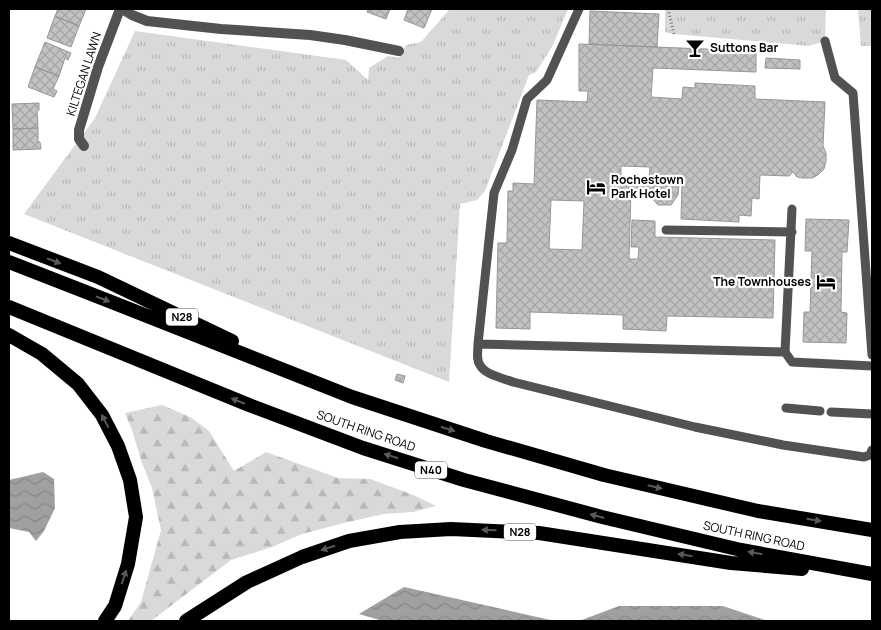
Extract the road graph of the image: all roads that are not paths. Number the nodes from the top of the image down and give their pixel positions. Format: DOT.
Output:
graph roads {
  1 [pos="121,9"];
  2 [pos="578,9"];
  3 [pos="825,41"];
  4 [pos="399,51"];
  5 [pos="84,146"];
  6 [pos="792,209"];
  7 [pos="666,230"];
  8 [pos="792,232"];
  9 [pos="9,243"];
  10 [pos="9,262"];
  11 [pos="9,307"];
  12 [pos="9,334"];
  13 [pos="478,344"];
  14 [pos="785,352"];
  15 [pos="872,355"];
  16 [pos="872,366"];
  17 [pos="352,397"];
  18 [pos="786,408"];
  19 [pos="820,410"];
  20 [pos="831,412"];
  21 [pos="872,414"];
  22 [pos="872,450"];
  23 [pos="872,530"];
  24 [pos="872,574"];
  25 [pos="105,621"];
  26 [pos="186,621"];
  1 -- 4 [label="street"];
  1 -- 5 [label="street, KILTEGAN LAWN"];
  2 -- 13 [label="lane"];
  3 -- 15 [label="lane"];
  6 -- 8 [label="lane"];
  7 -- 8 [label="lane"];
  8 -- 14 [label="lane"];
  9 -- 17 [label="highway, N28, one-way"];
  10 -- 17 [label="highway, SOUTH RING ROAD, one-way"];
  24 -- 11 [label="highway, SOUTH RING ROAD / N40, one-way"];
  25 -- 12 [label="highway, one-way"];
  13 -- 14 [label="lane"];
  13 -- 22 [label="lane"];
  14 -- 16 [label="lane"];
  17 -- 23 [label="highway, SOUTH RING ROAD, one-way"];
  18 -- 19 [label="lane"];
  20 -- 21 [label="lane"];
  24 -- 26 [label="highway, N28, one-way"];
}
